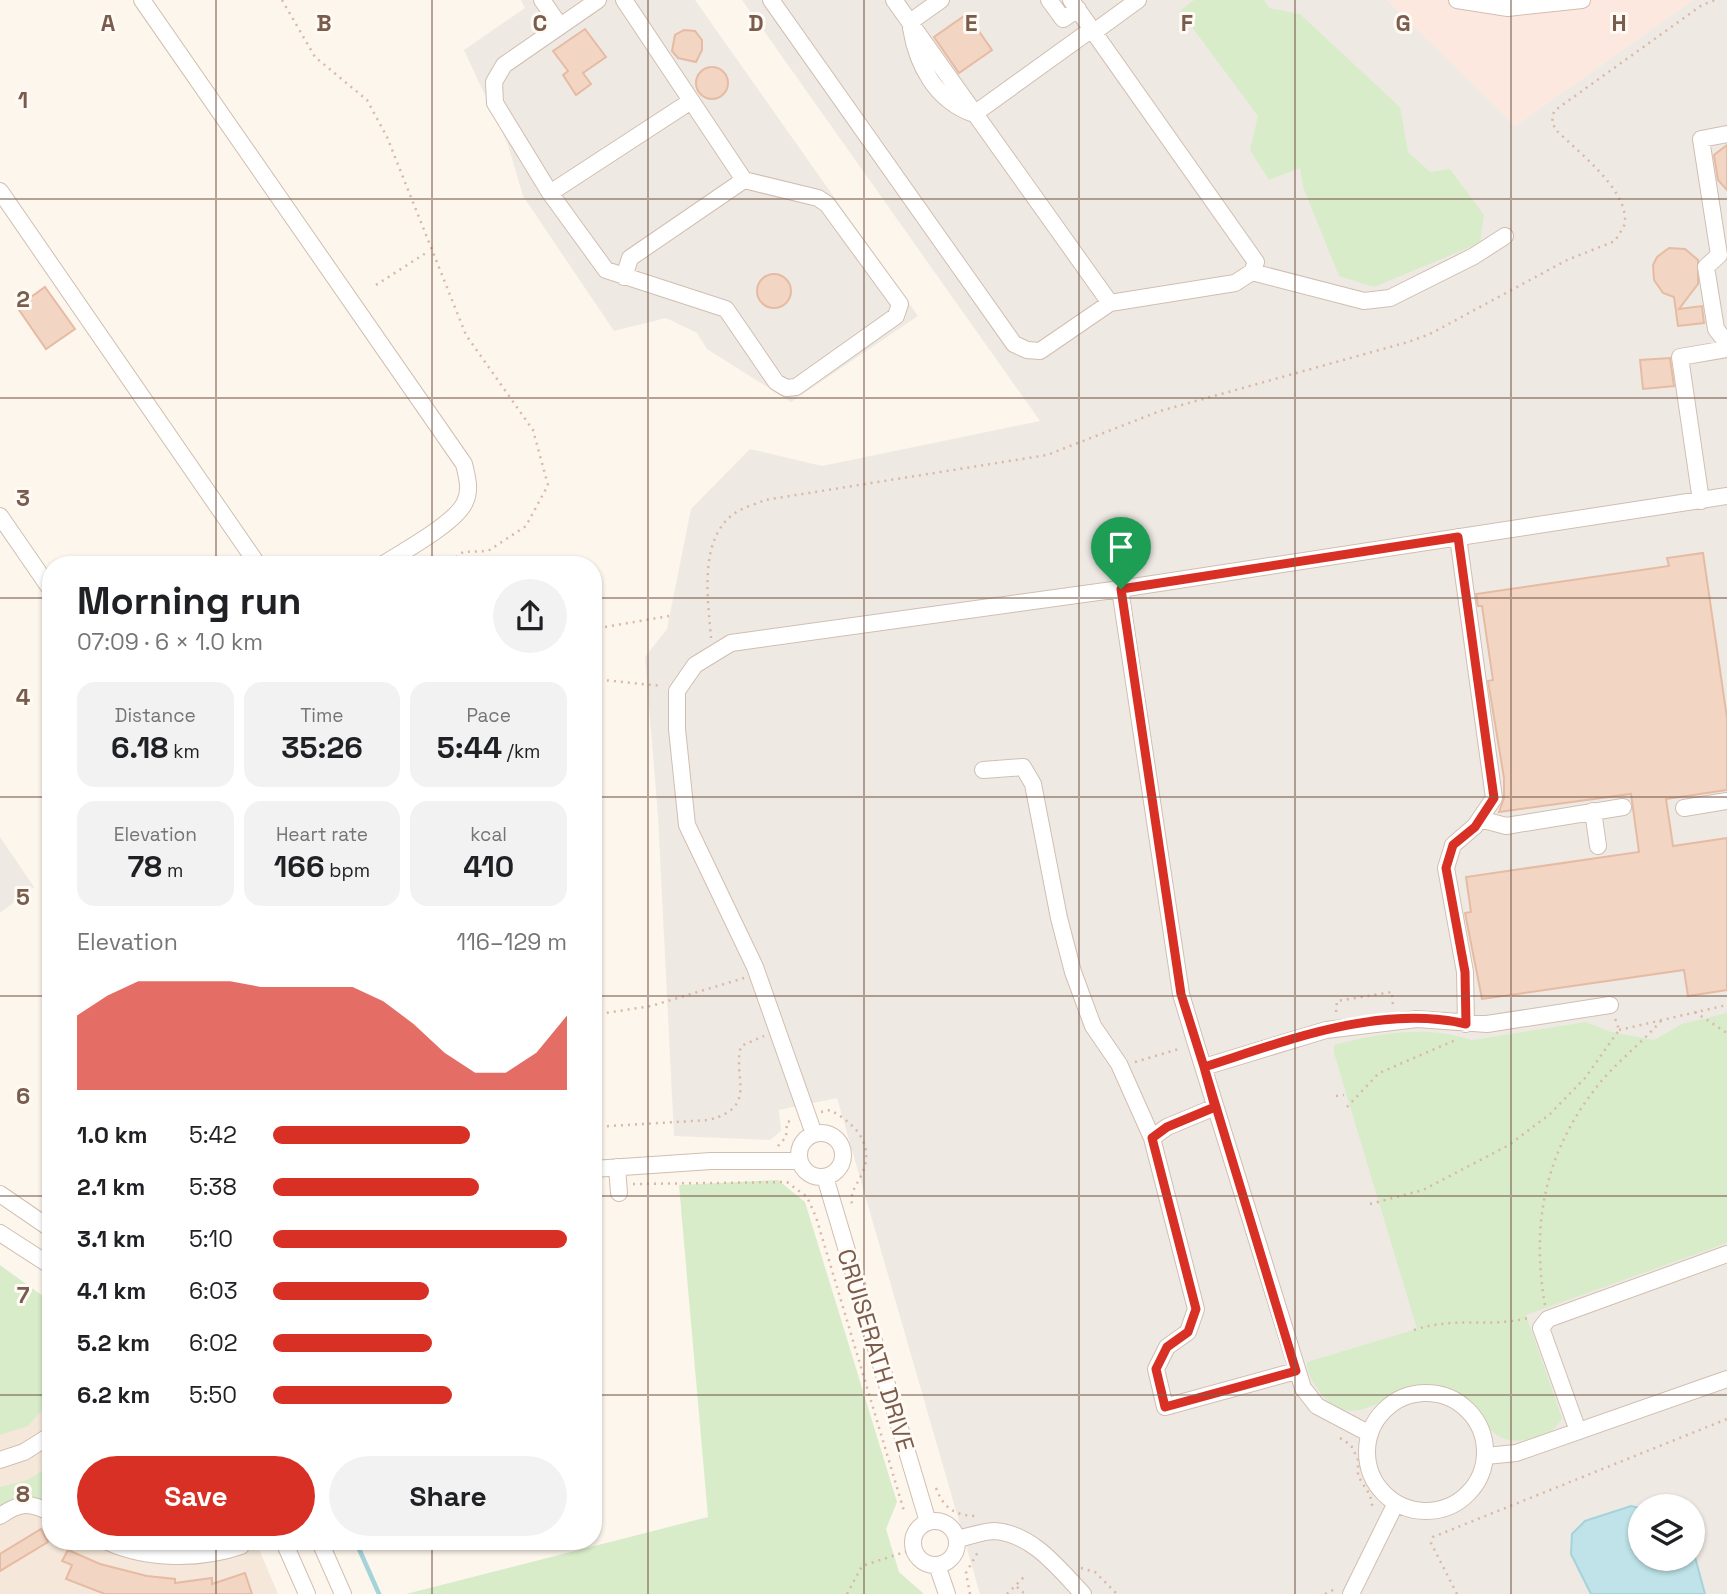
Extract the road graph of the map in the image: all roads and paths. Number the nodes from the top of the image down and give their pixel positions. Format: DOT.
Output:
graph roads {
  1 [pos="142,0"];
  2 [pos="282,0"];
  3 [pos="542,0"];
  4 [pos="598,0"];
  5 [pos="624,0"];
  6 [pos="771,0"];
  7 [pos="894,0"];
  8 [pos="941,0"];
  9 [pos="1049,0"];
  10 [pos="1138,0"];
  11 [pos="1457,0"];
  12 [pos="1582,0"];
  13 [pos="1715,0"];
  14 [pos="1074,5"];
  15 [pos="910,22"];
  16 [pos="560,26"];
  17 [pos="1093,30"];
  18 [pos="691,101"];
  19 [pos="974,114"];
  20 [pos="1727,134"];
  21 [pos="744,180"];
  22 [pos="0,191"];
  23 [pos="551,193"];
  24 [pos="1504,236"];
  25 [pos="430,250"];
  26 [pos="1723,254"];
  27 [pos="1252,272"];
  28 [pos="624,277"];
  29 [pos="376,285"];
  30 [pos="1110,303"];
  31 [pos="1727,343"];
  32 [pos="1727,349"];
  33 [pos="1727,496"];
  34 [pos="1701,501"];
  35 [pos="0,516"];
  36 [pos="1458,537"];
  37 [pos="252,556"];
  38 [pos="395,556"];
  39 [pos="457,556"];
  40 [pos="42,577"];
  41 [pos="1121,589"];
  42 [pos="669,617"];
  43 [pos="602,628"];
  44 [pos="712,655"];
  45 [pos="602,680"];
  46 [pos="680,688"];
  47 [pos="983,770"];
  48 [pos="1727,801"];
  49 [pos="1623,807"];
  50 [pos="1684,808"];
  51 [pos="1593,811"];
  52 [pos="1480,819"];
  53 [pos="1598,846"];
  54 [pos="757,974"];
  55 [pos="1611,1005"];
  56 [pos="1727,1005"];
  57 [pos="1695,1012"];
  58 [pos="602,1013"];
  59 [pos="1661,1021"];
  60 [pos="777,1030"];
  61 [pos="1465,1030"];
  62 [pos="1619,1031"];
  63 [pos="1727,1033"];
  64 [pos="1183,1048"];
  65 [pos="1120,1067"];
  66 [pos="1204,1067"];
  67 [pos="1343,1095"];
  68 [pos="1336,1096"];
  69 [pos="1215,1107"];
  70 [pos="1347,1107"];
  71 [pos="830,1110"];
  72 [pos="602,1126"];
  73 [pos="814,1134"];
  74 [pos="1152,1138"];
  75 [pos="799,1161"];
  76 [pos="617,1167"];
  77 [pos="602,1168"];
  78 [pos="825,1177"];
  79 [pos="602,1188"];
  80 [pos="619,1188"];
  81 [pos="0,1195"];
  82 [pos="1370,1204"];
  83 [pos="852,1209"];
  84 [pos="42,1223"];
  85 [pos="0,1234"];
  86 [pos="1727,1254"];
  87 [pos="42,1260"];
  88 [pos="1548,1318"];
  89 [pos="1296,1371"];
  90 [pos="1727,1379"];
  91 [pos="1727,1419"];
  92 [pos="1578,1431"];
  93 [pos="1370,1434"];
  94 [pos="42,1441"];
  95 [pos="1486,1456"];
  96 [pos="0,1460"];
  97 [pos="935,1486"];
  98 [pos="1396,1503"];
  99 [pos="42,1508"];
  100 [pos="904,1511"];
  101 [pos="0,1516"];
  102 [pos="982,1516"];
  103 [pos="928,1522"];
  104 [pos="957,1539"];
  105 [pos="914,1549"];
  106 [pos="137,1550"];
  107 [pos="198,1550"];
  108 [pos="204,1550"];
  109 [pos="230,1550"];
  110 [pos="288,1550"];
  111 [pos="324,1550"];
  112 [pos="979,1550"];
  113 [pos="937,1565"];
  114 [pos="1076,1567"];
  115 [pos="1024,1577"];
  116 [pos="1017,1587"];
  117 [pos="307,1594"];
  118 [pos="343,1594"];
  119 [pos="847,1594"];
  120 [pos="947,1594"];
  121 [pos="970,1594"];
  122 [pos="1007,1594"];
  123 [pos="1025,1594"];
  124 [pos="1083,1594"];
  125 [pos="1117,1594"];
  126 [pos="1351,1594"];
  127 [pos="1457,1594"];
  1 -- 38 [label="street"];
  2 -- 25 [label="path"];
  3 -- 16 [label="street"];
  4 -- 16 [label="street"];
  5 -- 18 [label="street"];
  6 -- 30 [label="street"];
  7 -- 15 [label="street"];
  8 -- 15 [label="street"];
  9 -- 14 [label="street"];
  10 -- 17 [label="street"];
  11 -- 12 [label="street"];
  13 -- 44 [label="path"];
  14 -- 17 [label="street"];
  15 -- 19 [label="street"];
  15 -- 19 [label="street"];
  16 -- 23 [label="street"];
  17 -- 19 [label="street"];
  17 -- 27 [label="street"];
  18 -- 21 [label="street"];
  18 -- 23 [label="street"];
  19 -- 30 [label="street"];
  20 -- 26 [label="street"];
  21 -- 28 [label="street"];
  21 -- 28 [label="street"];
  22 -- 37 [label="street"];
  23 -- 28 [label="street"];
  24 -- 27 [label="street"];
  25 -- 29 [label="path"];
  25 -- 39 [label="path"];
  26 -- 31 [label="street"];
  27 -- 30 [label="street"];
  32 -- 34 [label="street"];
  33 -- 34 [label="street"];
  34 -- 36 [label="street"];
  35 -- 40 [label="street"];
  36 -- 41 [label="street"];
  36 -- 52 [label="street"];
  41 -- 44 [label="street"];
  41 -- 66 [label="street"];
  42 -- 43 [label="path"];
  44 -- 46 [label="street"];
  45 -- 46 [label="path"];
  46 -- 54 [label="street"];
  47 -- 65 [label="street"];
  48 -- 50 [label="street"];
  49 -- 51 [label="street"];
  51 -- 52 [label="street"];
  51 -- 53 [label="street"];
  52 -- 61 [label="street"];
  54 -- 58 [label="path"];
  54 -- 60 [label="street"];
  55 -- 61 [label="street"];
  55 -- 62 [label="path"];
  56 -- 57 [label="path"];
  57 -- 59 [label="path"];
  57 -- 63 [label="path"];
  59 -- 62 [label="path"];
  59 -- 88 [label="path"];
  60 -- 72 [label="path"];
  60 -- 73 [label="street"];
  61 -- 66 [label="street"];
  61 -- 70 [label="path"];
  62 -- 82 [label="path"];
  64 -- 65 [label="path"];
  65 -- 74 [label="street"];
  66 -- 69 [label="street"];
  67 -- 68 [label="path"];
  69 -- 74 [label="street"];
  69 -- 89 [label="street"];
  71 -- 83 [label="path"];
  73 -- 75 [label="street"];
  73 -- 78 [label="street"];
  74 -- 89 [label="street"];
  75 -- 76 [label="street"];
  75 -- 78 [label="street"];
  76 -- 77 [label="street"];
  76 -- 80 [label="street"];
  78 -- 103 [label="street, CRUISERATH DRIVE"];
  79 -- 80 [label="path"];
  80 -- 100 [label="path"];
  81 -- 84 [label="street"];
  85 -- 87 [label="street"];
  86 -- 88 [label="street"];
  88 -- 92 [label="street"];
  89 -- 93 [label="street"];
  90 -- 92 [label="street"];
  91 -- 127 [label="path"];
  92 -- 95 [label="street"];
  93 -- 95 [label="street"];
  93 -- 98 [label="street"];
  94 -- 96 [label="street"];
  95 -- 98 [label="street"];
  97 -- 102 [label="path"];
  98 -- 126 [label="street"];
  99 -- 101 [label="street"];
  103 -- 104 [label="street"];
  103 -- 105 [label="street"];
  104 -- 113 [label="street"];
  104 -- 124 [label="street"];
  105 -- 113 [label="street"];
  105 -- 119 [label="path"];
  106 -- 107 [label="street"];
  108 -- 109 [label="street"];
  110 -- 117 [label="street"];
  111 -- 118 [label="street"];
  112 -- 121 [label="path"];
  113 -- 120 [label="street"];
  114 -- 125 [label="path"];
  115 -- 116 [label="path"];
  116 -- 122 [label="path"];
  116 -- 123 [label="path"];
}
